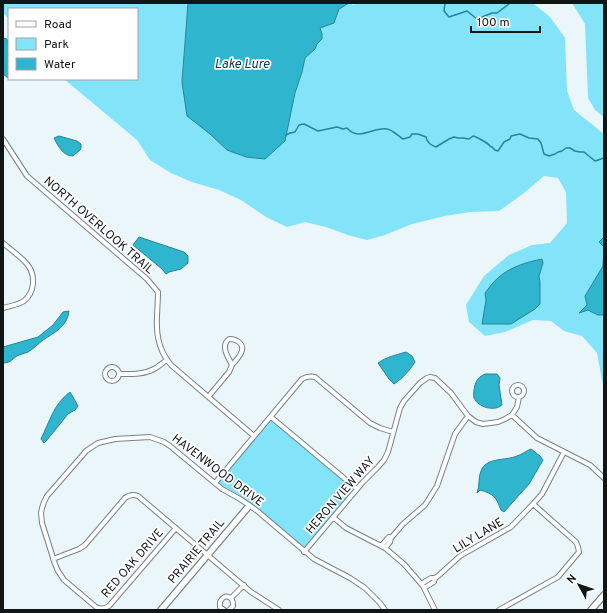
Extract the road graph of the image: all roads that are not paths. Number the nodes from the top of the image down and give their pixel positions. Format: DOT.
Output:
graph roads {
  1 [pos="3,139"];
  2 [pos="3,243"];
  3 [pos="3,308"];
  4 [pos="167,360"];
  5 [pos="232,365"];
  6 [pos="119,374"];
  7 [pos="209,396"];
  8 [pos="519,397"];
  9 [pos="512,415"];
  10 [pos="468,416"];
  11 [pos="271,417"];
  12 [pos="393,432"];
  13 [pos="254,436"];
  14 [pos="564,452"];
  15 [pos="604,478"];
  16 [pos="215,483"];
  17 [pos="357,489"];
  18 [pos="533,504"];
  19 [pos="249,506"];
  20 [pos="333,517"];
  21 [pos="176,528"];
  22 [pos="383,547"];
  23 [pos="304,552"];
  24 [pos="207,555"];
  25 [pos="53,559"];
  26 [pos="244,585"];
  27 [pos="422,586"];
  28 [pos="604,595"];
  29 [pos="231,598"];
  30 [pos="161,610"];
  31 [pos="224,610"];
  32 [pos="229,610"];
  33 [pos="279,610"];
  34 [pos="385,610"];
  35 [pos="435,610"];
  36 [pos="501,610"];
  37 [pos="591,610"];
  1 -- 4 [label="street, NORTH OVERLOOK TRAIL"];
  2 -- 3 [label="street"];
  4 -- 6 [label="street"];
  4 -- 7 [label="street, NORTH OVERLOOK TRAIL"];
  5 -- 5 [label="street"];
  5 -- 7 [label="street"];
  7 -- 13 [label="street, NORTH OVERLOOK TRAIL"];
  8 -- 9 [label="street"];
  9 -- 10 [label="street"];
  9 -- 14 [label="street"];
  10 -- 12 [label="street, HERON VIEW WAY"];
  10 -- 22 [label="street"];
  11 -- 12 [label="street"];
  11 -- 13 [label="street"];
  11 -- 17 [label="street"];
  12 -- 17 [label="street, HERON VIEW WAY"];
  13 -- 16 [label="street"];
  14 -- 15 [label="street"];
  14 -- 18 [label="street, LILY LANE"];
  16 -- 19 [label="street, HAVENWOOD DRIVE"];
  16 -- 25 [label="street, HAVENWOOD DRIVE"];
  17 -- 20 [label="street, HERON VIEW WAY"];
  18 -- 27 [label="street, LILY LANE"];
  18 -- 36 [label="street"];
  19 -- 23 [label="street, HAVENWOOD DRIVE"];
  19 -- 24 [label="street, PRAIRIE TRAIL"];
  20 -- 22 [label="street"];
  20 -- 23 [label="street, HERON VIEW WAY"];
  21 -- 24 [label="street"];
  21 -- 25 [label="street"];
  21 -- 25 [label="street, RED OAK DRIVE"];
  22 -- 27 [label="street"];
  23 -- 34 [label="street, HAVENWOOD DRIVE"];
  24 -- 26 [label="street"];
  24 -- 30 [label="street, PRAIRIE TRAIL"];
  26 -- 29 [label="street"];
  26 -- 33 [label="street"];
  27 -- 35 [label="street"];
  28 -- 37 [label="street"];
  29 -- 31 [label="street"];
  29 -- 32 [label="street"];
}
